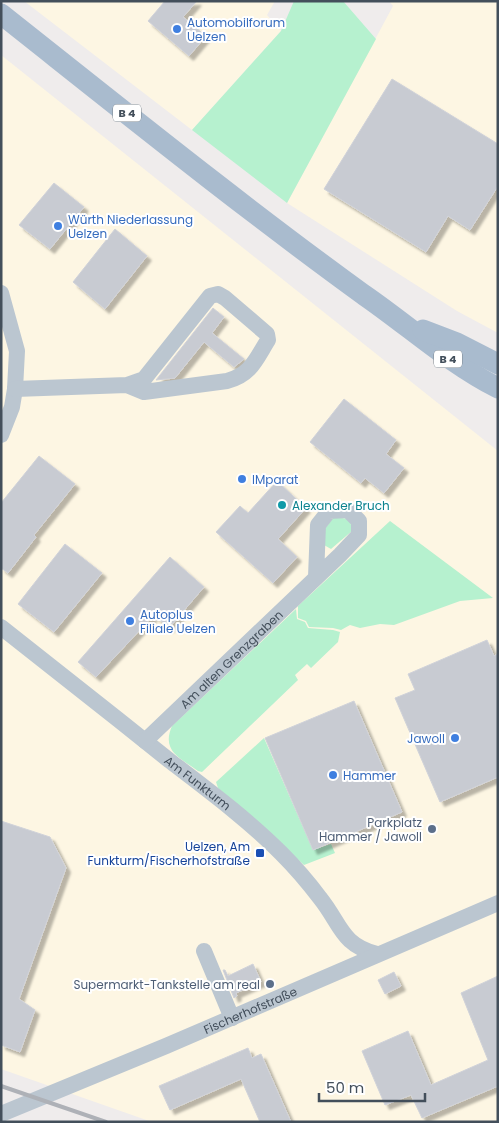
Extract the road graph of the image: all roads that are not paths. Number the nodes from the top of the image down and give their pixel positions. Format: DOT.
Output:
graph roads {
  1 [pos="1,14"];
  2 [pos="1,293"];
  3 [pos="404,323"];
  4 [pos="498,364"];
  5 [pos="127,385"];
  6 [pos="498,388"];
  7 [pos="15,389"];
  8 [pos="1,435"];
  9 [pos="316,577"];
  10 [pos="1,627"];
  11 [pos="145,741"];
  12 [pos="498,902"];
  13 [pos="204,950"];
  14 [pos="377,954"];
  15 [pos="232,1018"];
  16 [pos="1,1114"];
  1 -- 3 [label="main road, B 4"];
  2 -- 7 [label="street"];
  3 -- 4 [label="main road, B 4"];
  3 -- 6 [label="main road, B 4"];
  5 -- 5 [label="street"];
  5 -- 7 [label="street"];
  7 -- 8 [label="street"];
  9 -- 11 [label="street, Am alten Grenzgraben"];
  10 -- 11 [label="street, Am Funkturm"];
  11 -- 14 [label="street, Am Funkturm"];
  12 -- 14 [label="street, Fischerhofstraße"];
  13 -- 15 [label="street"];
  14 -- 15 [label="street, Fischerhofstraße"];
  15 -- 16 [label="street, Fischerhofstraße"];
}
